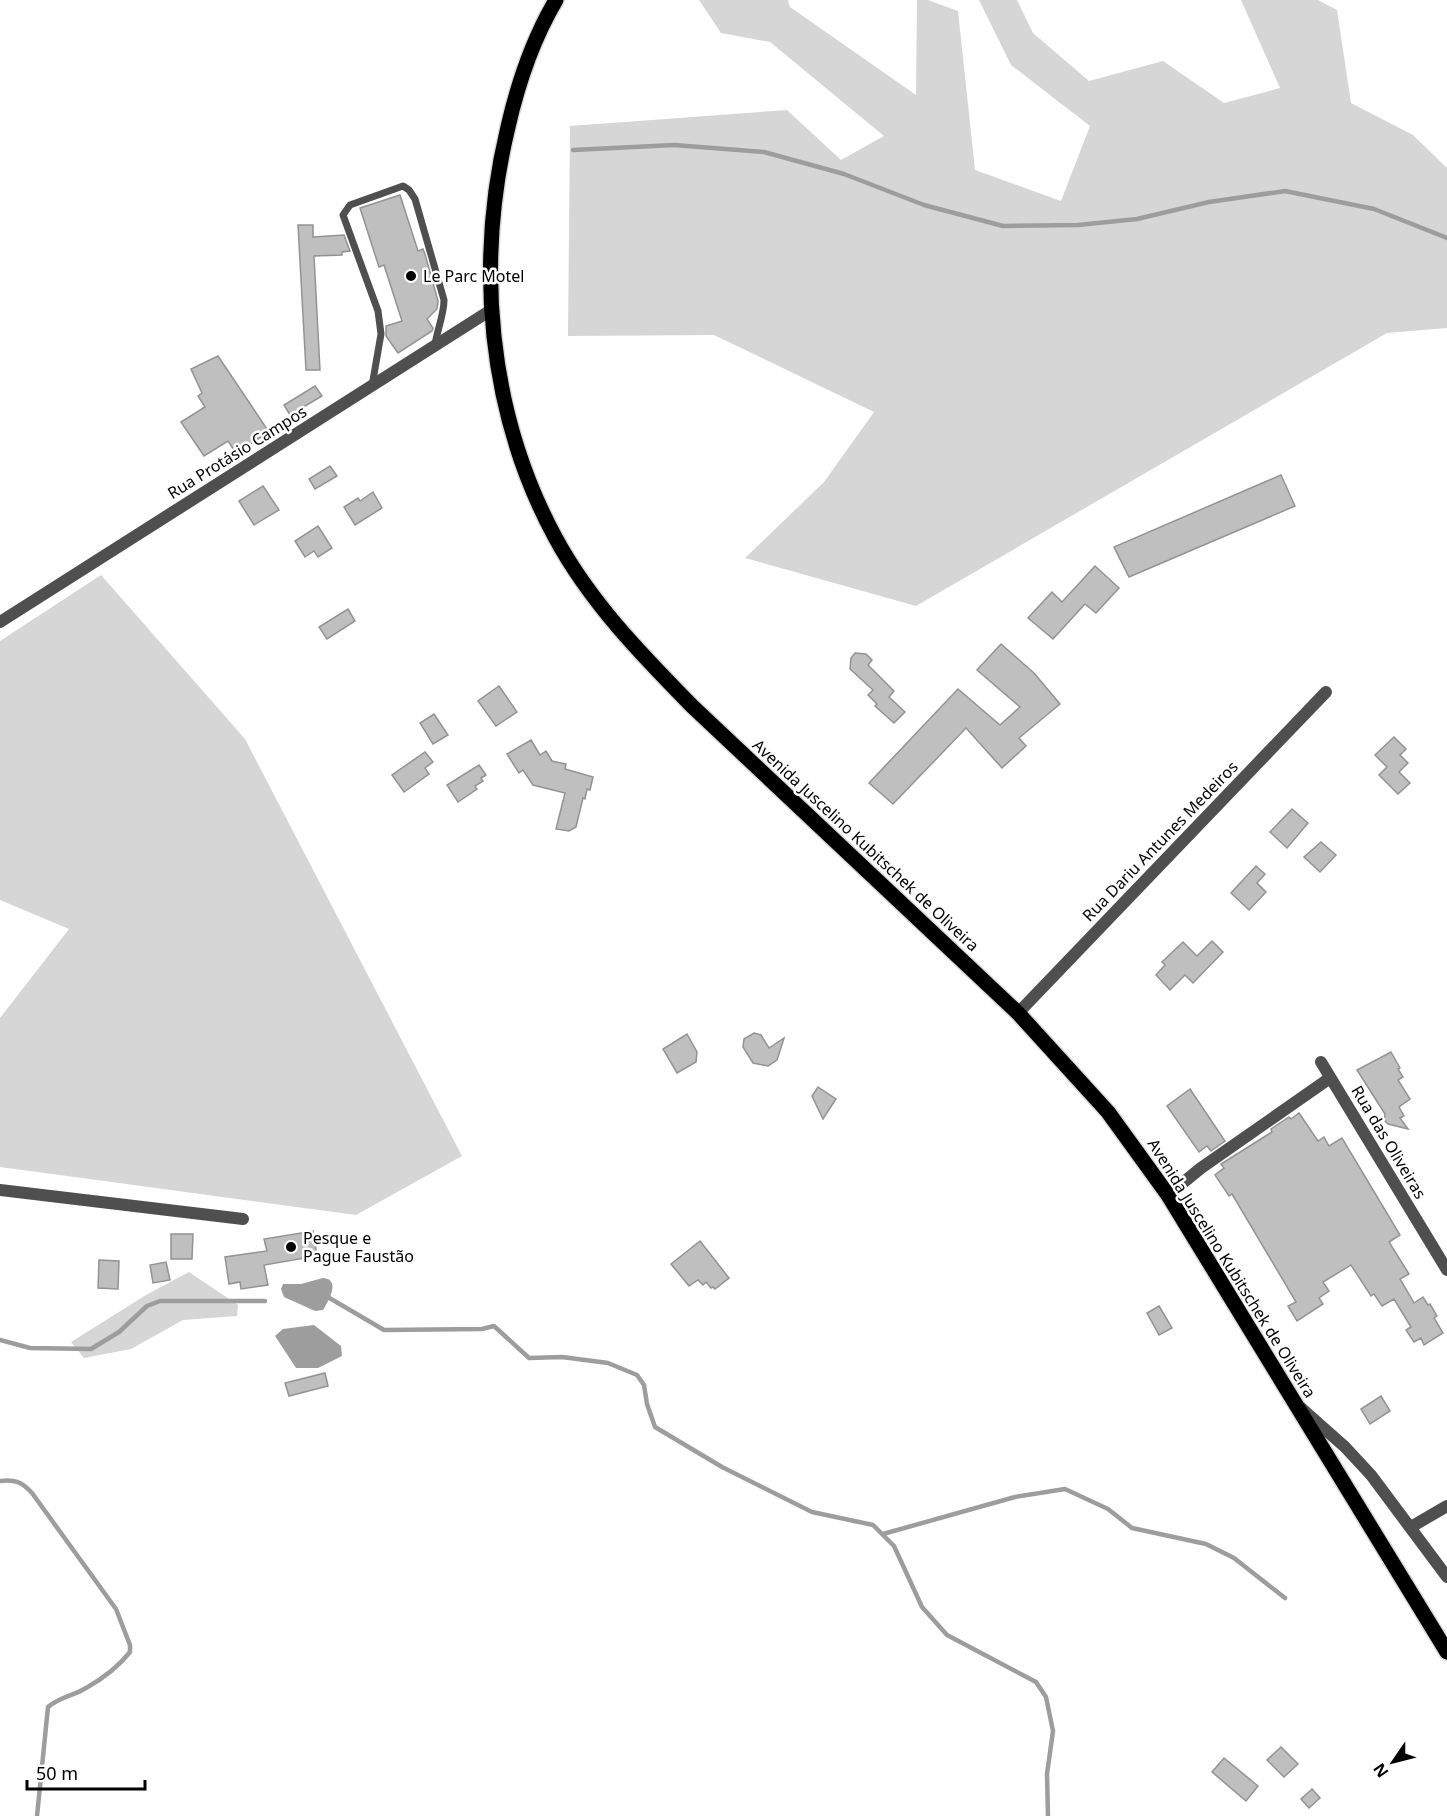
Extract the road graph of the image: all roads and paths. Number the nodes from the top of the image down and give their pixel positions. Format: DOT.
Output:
graph roads {
  1 [pos="556,0"];
  2 [pos="491,310"];
  3 [pos="434,346"];
  4 [pos="372,386"];
  5 [pos="0,622"];
  6 [pos="1326,692"];
  7 [pos="1018,1013"];
  8 [pos="1321,1062"];
  9 [pos="1330,1078"];
  10 [pos="0,1190"];
  11 [pos="1168,1195"];
  12 [pos="243,1220"];
  13 [pos="1447,1270"];
  14 [pos="1297,1405"];
  15 [pos="1447,1506"];
  16 [pos="1411,1527"];
  17 [pos="1447,1577"];
  18 [pos="1447,1652"];
  1 -- 2 [label="main road, Avenida Juscelino Kubitschek de Oliveira"];
  2 -- 3 [label="street, Rua Protásio Campos"];
  2 -- 7 [label="main road, Avenida Juscelino Kubitschek de Oliveira"];
  3 -- 4 [label="street, Rua Protásio Campos"];
  3 -- 4 [label="lane"];
  4 -- 5 [label="street, Rua Protásio Campos"];
  6 -- 7 [label="street, Rua Dariu Antunes Medeiros"];
  7 -- 11 [label="main road, Avenida Juscelino Kubitschek de Oliveira"];
  8 -- 9 [label="street, Rua das Oliveiras"];
  9 -- 11 [label="street"];
  9 -- 13 [label="street, Rua das Oliveiras"];
  10 -- 12 [label="street"];
  11 -- 14 [label="main road, Avenida Juscelino Kubitschek de Oliveira"];
  14 -- 16 [label="street"];
  14 -- 18 [label="main road, Avenida Juscelino Kubitschek de Oliveira"];
  15 -- 16 [label="street"];
  16 -- 17 [label="street"];
}
